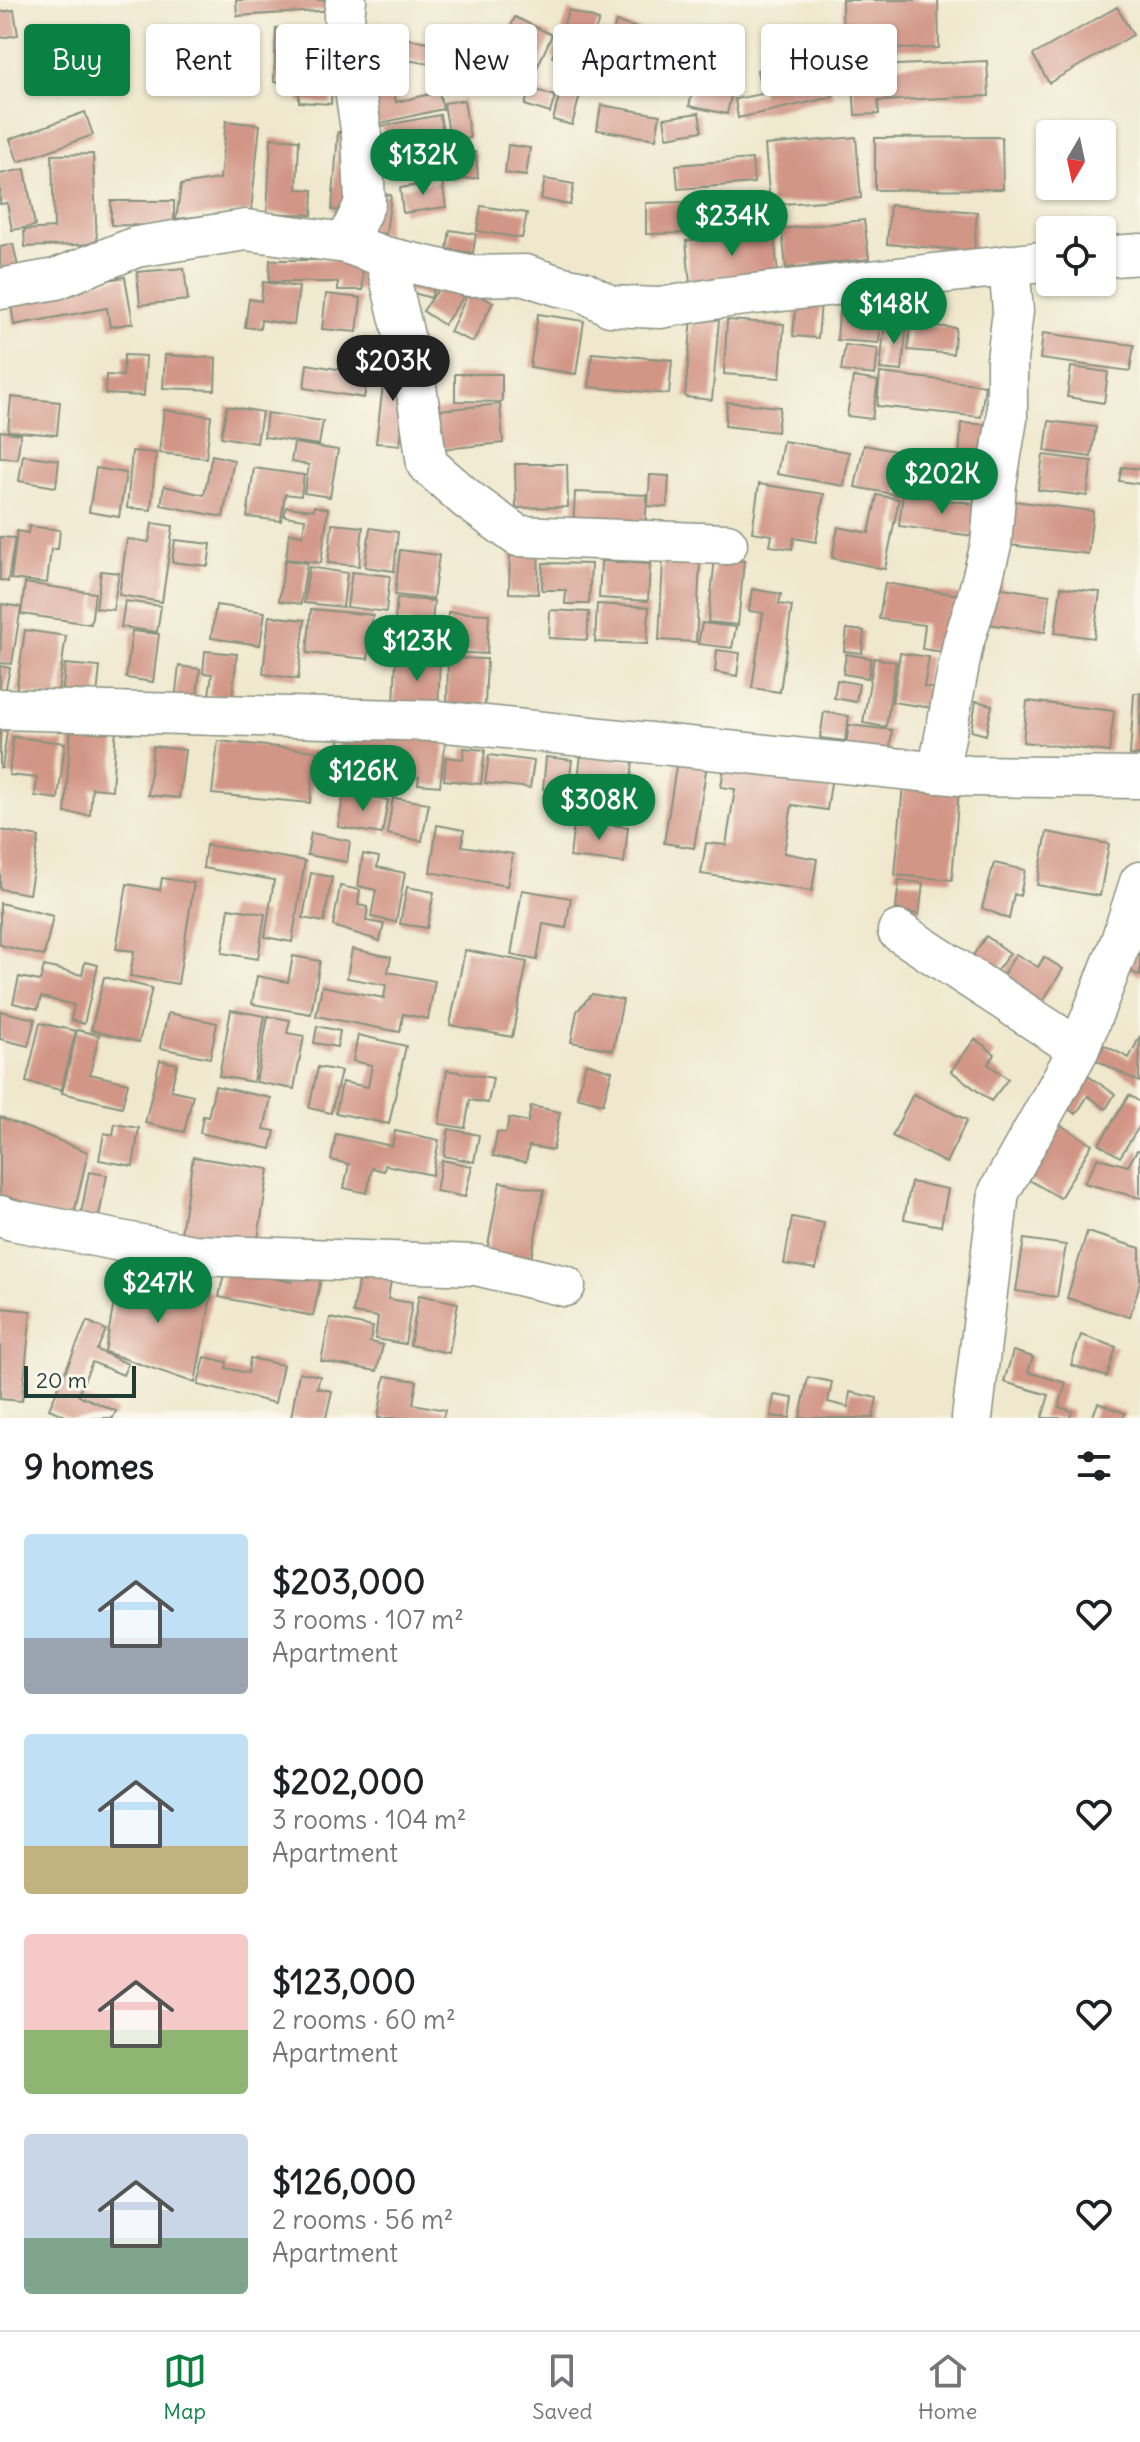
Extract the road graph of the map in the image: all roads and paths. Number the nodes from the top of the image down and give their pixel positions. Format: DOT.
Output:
graph roads {
  1 [pos="346,0"];
  2 [pos="346,243"];
  3 [pos="1140,254"];
  4 [pos="1116,256"];
  5 [pos="385,257"];
  6 [pos="1036,262"];
  7 [pos="1009,265"];
  8 [pos="0,289"];
  9 [pos="727,544"];
  10 [pos="0,709"];
  11 [pos="938,773"];
  12 [pos="1140,778"];
  13 [pos="1140,882"];
  14 [pos="898,931"];
  15 [pos="1079,1049"];
  16 [pos="0,1216"];
  17 [pos="565,1286"];
  18 [pos="972,1418"];
  1 -- 2 [label="street"];
  2 -- 5 [label="street"];
  2 -- 8 [label="street"];
  3 -- 4 [label="street"];
  5 -- 7 [label="street"];
  5 -- 9 [label="street"];
  6 -- 7 [label="street"];
  7 -- 11 [label="street"];
  10 -- 11 [label="street"];
  11 -- 12 [label="street"];
  13 -- 15 [label="street"];
  14 -- 15 [label="street"];
  15 -- 18 [label="street"];
  16 -- 17 [label="street"];
}
